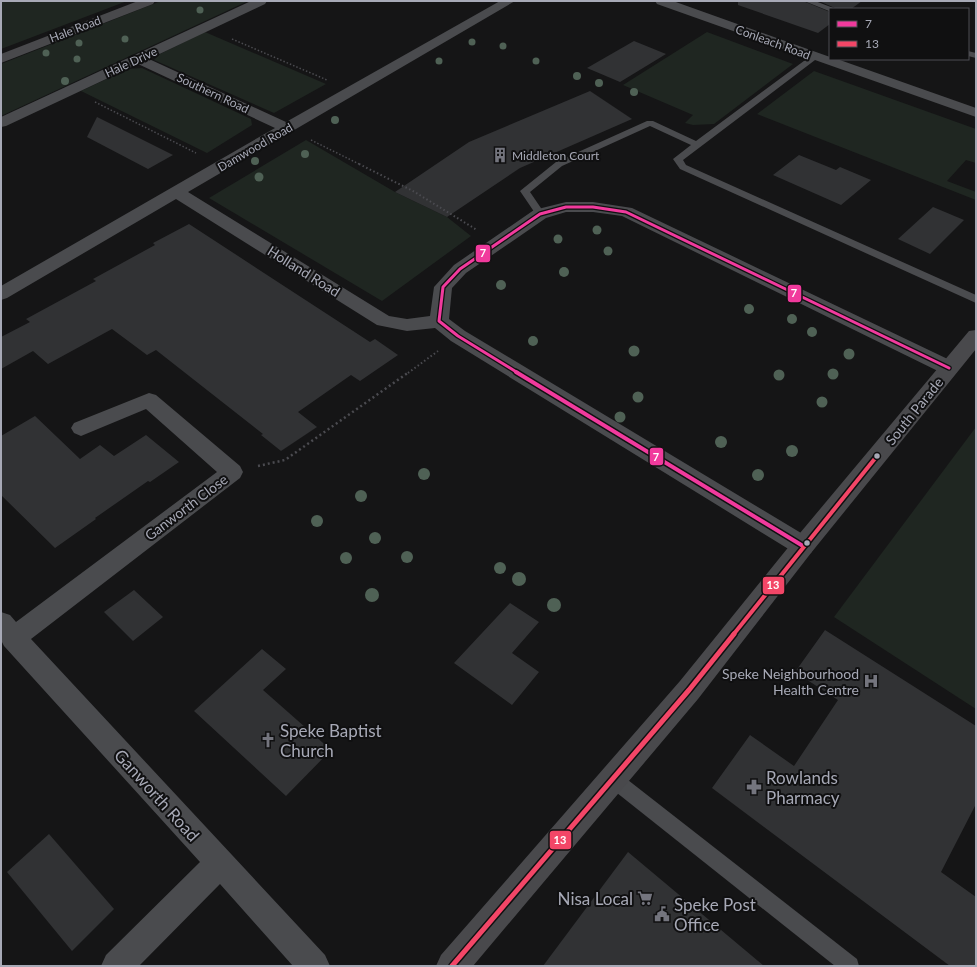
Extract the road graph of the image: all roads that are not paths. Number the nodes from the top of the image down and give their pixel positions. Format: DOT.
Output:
graph roads {
  1 [pos="149,1"];
  2 [pos="261,1"];
  3 [pos="509,1"];
  4 [pos="661,1"];
  5 [pos="808,1"];
  6 [pos="829,8"];
  7 [pos="815,57"];
  8 [pos="1,59"];
  9 [pos="139,59"];
  10 [pos="976,113"];
  11 [pos="1,123"];
  12 [pos="287,128"];
  13 [pos="697,145"];
  14 [pos="177,192"];
  15 [pos="540,214"];
  16 [pos="1,294"];
  17 [pos="976,299"];
  18 [pos="439,321"];
  19 [pos="976,336"];
  20 [pos="949,368"];
  21 [pos="81,428"];
  22 [pos="804,546"];
  23 [pos="7,630"];
  24 [pos="613,779"];
  25 [pos="219,864"];
  26 [pos="117,966"];
  27 [pos="314,966"];
  28 [pos="452,966"];
  29 [pos="850,966"];
  1 -- 8 [label="street, Hale Road"];
  2 -- 9 [label="street, Hale Drive"];
  3 -- 12 [label="street, Damwood Road"];
  4 -- 7 [label="street, Conleach Road"];
  5 -- 6 [label="lane"];
  7 -- 10 [label="street, Conleach Road"];
  7 -- 13 [label="lane"];
  9 -- 11 [label="street, Hale Drive"];
  9 -- 12 [label="street, Southern Road"];
  12 -- 14 [label="street, Damwood Road"];
  13 -- 15 [label="lane"];
  13 -- 17 [label="lane"];
  14 -- 16 [label="street, Damwood Road"];
  14 -- 18 [label="street, Holland Road"];
  15 -- 18 [label="street"];
  15 -- 20 [label="street"];
  18 -- 22 [label="street"];
  19 -- 20 [label="street, South Parade"];
  20 -- 22 [label="street, South Parade"];
  21 -- 23 [label="street, Ganworth Close"];
  22 -- 24 [label="street, South Parade"];
  23 -- 25 [label="street, Ganworth Road"];
  24 -- 28 [label="street, South Parade"];
  24 -- 29 [label="lane"];
  25 -- 26 [label="street"];
  25 -- 27 [label="street, Ganworth Road"];
}
